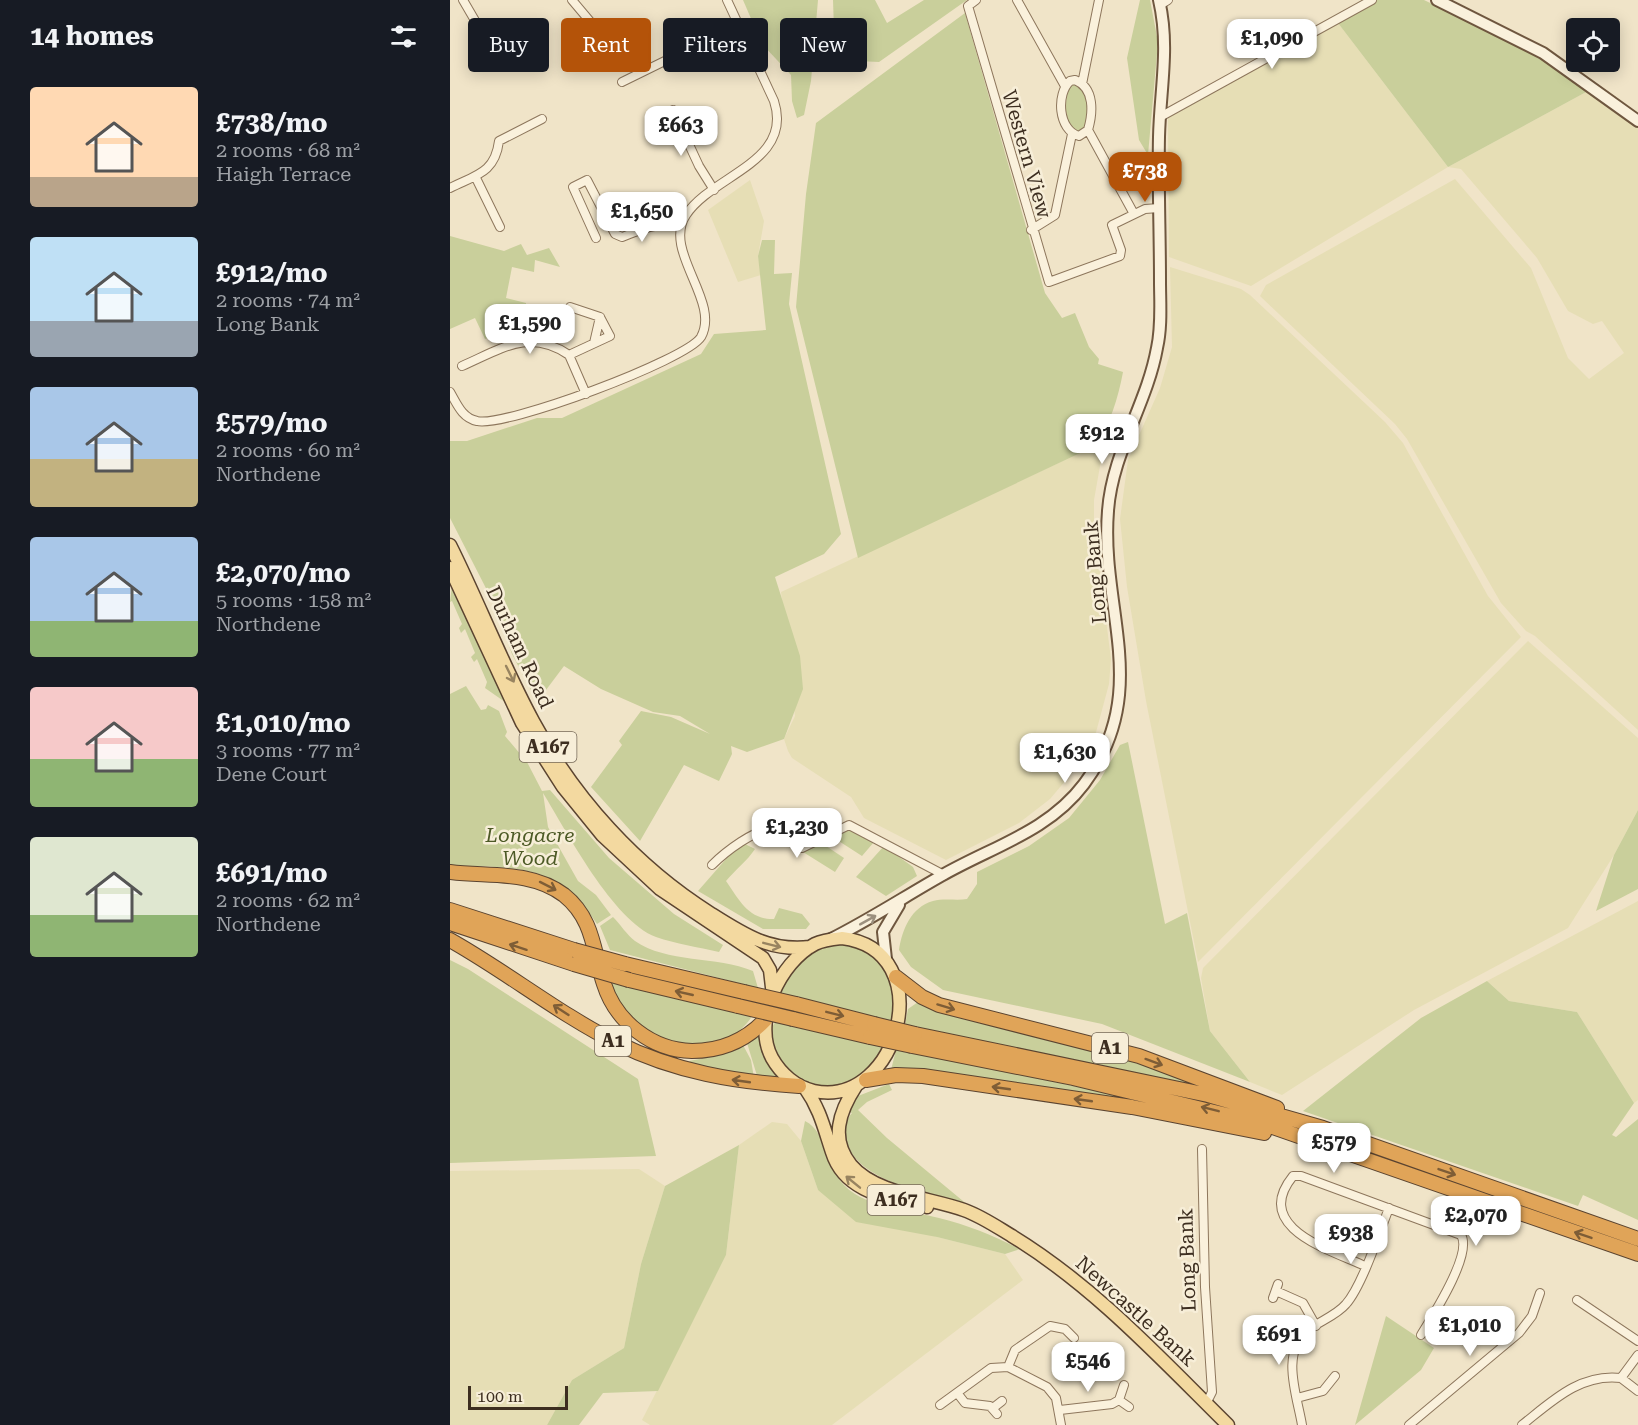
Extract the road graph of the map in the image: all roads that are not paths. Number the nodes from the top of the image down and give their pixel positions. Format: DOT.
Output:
graph roads {
  1 [pos="463,0"];
  2 [pos="572,0"];
  3 [pos="727,0"];
  4 [pos="976,0"];
  5 [pos="1017,0"];
  6 [pos="1099,0"];
  7 [pos="1372,0"];
  8 [pos="1437,0"];
  9 [pos="1162,2"];
  10 [pos="473,18"];
  11 [pos="587,18"];
  12 [pos="735,18"];
  13 [pos="663,62"];
  14 [pos="760,72"];
  15 [pos="622,82"];
  16 [pos="1082,84"];
  17 [pos="1065,86"];
  18 [pos="673,110"];
  19 [pos="1160,117"];
  20 [pos="542,119"];
  21 [pos="1638,121"];
  22 [pos="1088,130"];
  23 [pos="1072,134"];
  24 [pos="475,176"];
  25 [pos="450,188"];
  26 [pos="714,190"];
  27 [pos="1159,208"];
  28 [pos="1134,214"];
  29 [pos="681,227"];
  30 [pos="500,228"];
  31 [pos="1031,230"];
  32 [pos="596,238"];
  33 [pos="570,307"];
  34 [pos="600,317"];
  35 [pos="594,343"];
  36 [pos="569,355"];
  37 [pos="462,366"];
  38 [pos="450,392"];
  39 [pos="586,394"];
  40 [pos="450,545"];
  41 [pos="450,568"];
  42 [pos="712,865"];
  43 [pos="450,872"];
  44 [pos="944,874"];
  45 [pos="905,898"];
  46 [pos="450,910"];
  47 [pos="450,924"];
  48 [pos="829,939"];
  49 [pos="450,940"];
  50 [pos="810,947"];
  51 [pos="574,957"];
  52 [pos="886,959"];
  53 [pos="896,977"];
  54 [pos="773,996"];
  55 [pos="765,1020"];
  56 [pos="872,1030"];
  57 [pos="914,1040"];
  58 [pos="861,1083"];
  59 [pos="802,1087"];
  60 [pos="1323,1128"];
  61 [pos="1326,1145"];
  62 [pos="1202,1149"];
  63 [pos="1389,1208"];
  64 [pos="1011,1235"];
  65 [pos="1638,1239"];
  66 [pos="1638,1254"];
  67 [pos="1365,1266"];
  68 [pos="1276,1291"];
  69 [pos="1540,1293"];
  70 [pos="1577,1300"];
  71 [pos="1053,1314"];
  72 [pos="1053,1326"];
  73 [pos="1316,1326"];
  74 [pos="1421,1335"];
  75 [pos="1074,1338"];
  76 [pos="1638,1341"];
  77 [pos="1638,1354"];
  78 [pos="1008,1367"];
  79 [pos="1335,1376"];
  80 [pos="1621,1378"];
  81 [pos="1124,1386"];
  82 [pos="1638,1391"];
  83 [pos="958,1394"];
  84 [pos="1297,1398"];
  85 [pos="1119,1400"];
  86 [pos="1002,1401"];
  87 [pos="1206,1404"];
  88 [pos="940,1405"];
  89 [pos="1129,1407"];
  90 [pos="1060,1410"];
  91 [pos="1061,1425"];
  92 [pos="1228,1425"];
  93 [pos="1302,1425"];
  94 [pos="1409,1425"];
  95 [pos="1522,1425"];
  1 -- 10 [label="street"];
  2 -- 11 [label="street"];
  3 -- 12 [label="street"];
  4 -- 31 [label="street, Western View"];
  5 -- 17 [label="street"];
  6 -- 16 [label="street"];
  7 -- 19 [label="street"];
  8 -- 21 [label="main road"];
  9 -- 19 [label="main road, Long Bank"];
  13 -- 15 [label="street"];
  14 -- 26 [label="street"];
  16 -- 17 [label="street"];
  16 -- 22 [label="street"];
  17 -- 23 [label="street"];
  18 -- 26 [label="street"];
  19 -- 27 [label="main road, Long Bank"];
  20 -- 24 [label="street"];
  22 -- 23 [label="street"];
  22 -- 28 [label="street"];
  23 -- 31 [label="street"];
  24 -- 25 [label="street"];
  24 -- 30 [label="street"];
  26 -- 29 [label="street"];
  27 -- 28 [label="street"];
  27 -- 44 [label="main road, Long Bank"];
  28 -- 31 [label="street, Western View"];
  29 -- 32 [label="street"];
  29 -- 39 [label="street"];
  33 -- 34 [label="street"];
  34 -- 35 [label="street"];
  34 -- 35 [label="street"];
  35 -- 36 [label="street"];
  36 -- 37 [label="street"];
  36 -- 39 [label="street"];
  38 -- 39 [label="street"];
  40 -- 50 [label="main road, Durham Road / A167, one-way"];
  41 -- 54 [label="main road, Durham Road / A167"];
  42 -- 44 [label="street"];
  43 -- 55 [label="highway, A1, one-way"];
  44 -- 45 [label="main road, Long Bank"];
  48 -- 45 [label="main road, Long Bank, one-way"];
  45 -- 52 [label="main road, Long Bank"];
  46 -- 51 [label="highway, A1"];
  51 -- 47 [label="highway, A1, one-way"];
  48 -- 50 [label="main road, A167"];
  48 -- 52 [label="main road, A167"];
  59 -- 49 [label="highway, A1, one-way"];
  50 -- 54 [label="main road, A167"];
  51 -- 56 [label="highway, A1, one-way, bridge"];
  56 -- 51 [label="highway, A1, one-way, bridge"];
  52 -- 53 [label="main road, A167"];
  53 -- 58 [label="main road, A167"];
  53 -- 60 [label="highway, A1, one-way"];
  54 -- 55 [label="main road, A167"];
  55 -- 59 [label="main road, A167"];
  56 -- 57 [label="highway, A1, bridge"];
  57 -- 60 [label="highway, A1"];
  61 -- 57 [label="highway, A1, one-way"];
  58 -- 59 [label="main road"];
  61 -- 58 [label="highway, A1, one-way"];
  58 -- 64 [label="main road, Newcastle Bank / A167"];
  64 -- 59 [label="main road, Newcastle Bank / A167, one-way"];
  60 -- 65 [label="highway, A1, one-way"];
  66 -- 61 [label="highway, A1, one-way"];
  62 -- 87 [label="street, Long Bank"];
  63 -- 67 [label="street"];
  63 -- 67 [label="street"];
  63 -- 74 [label="street"];
  64 -- 87 [label="main road, Newcastle Bank / A167"];
  67 -- 73 [label="street"];
  68 -- 73 [label="street"];
  69 -- 94 [label="street"];
  70 -- 76 [label="street"];
  71 -- 72 [label="street"];
  72 -- 75 [label="street"];
  72 -- 78 [label="street"];
  73 -- 84 [label="street"];
  77 -- 80 [label="street"];
  78 -- 83 [label="street"];
  78 -- 90 [label="street"];
  79 -- 84 [label="street"];
  80 -- 82 [label="street"];
  80 -- 95 [label="street"];
  81 -- 85 [label="street"];
  83 -- 86 [label="street"];
  83 -- 88 [label="street"];
  84 -- 93 [label="street"];
  85 -- 89 [label="street"];
  85 -- 90 [label="street"];
  87 -- 92 [label="main road, Newcastle Bank / A167"];
  90 -- 91 [label="street"];
}
